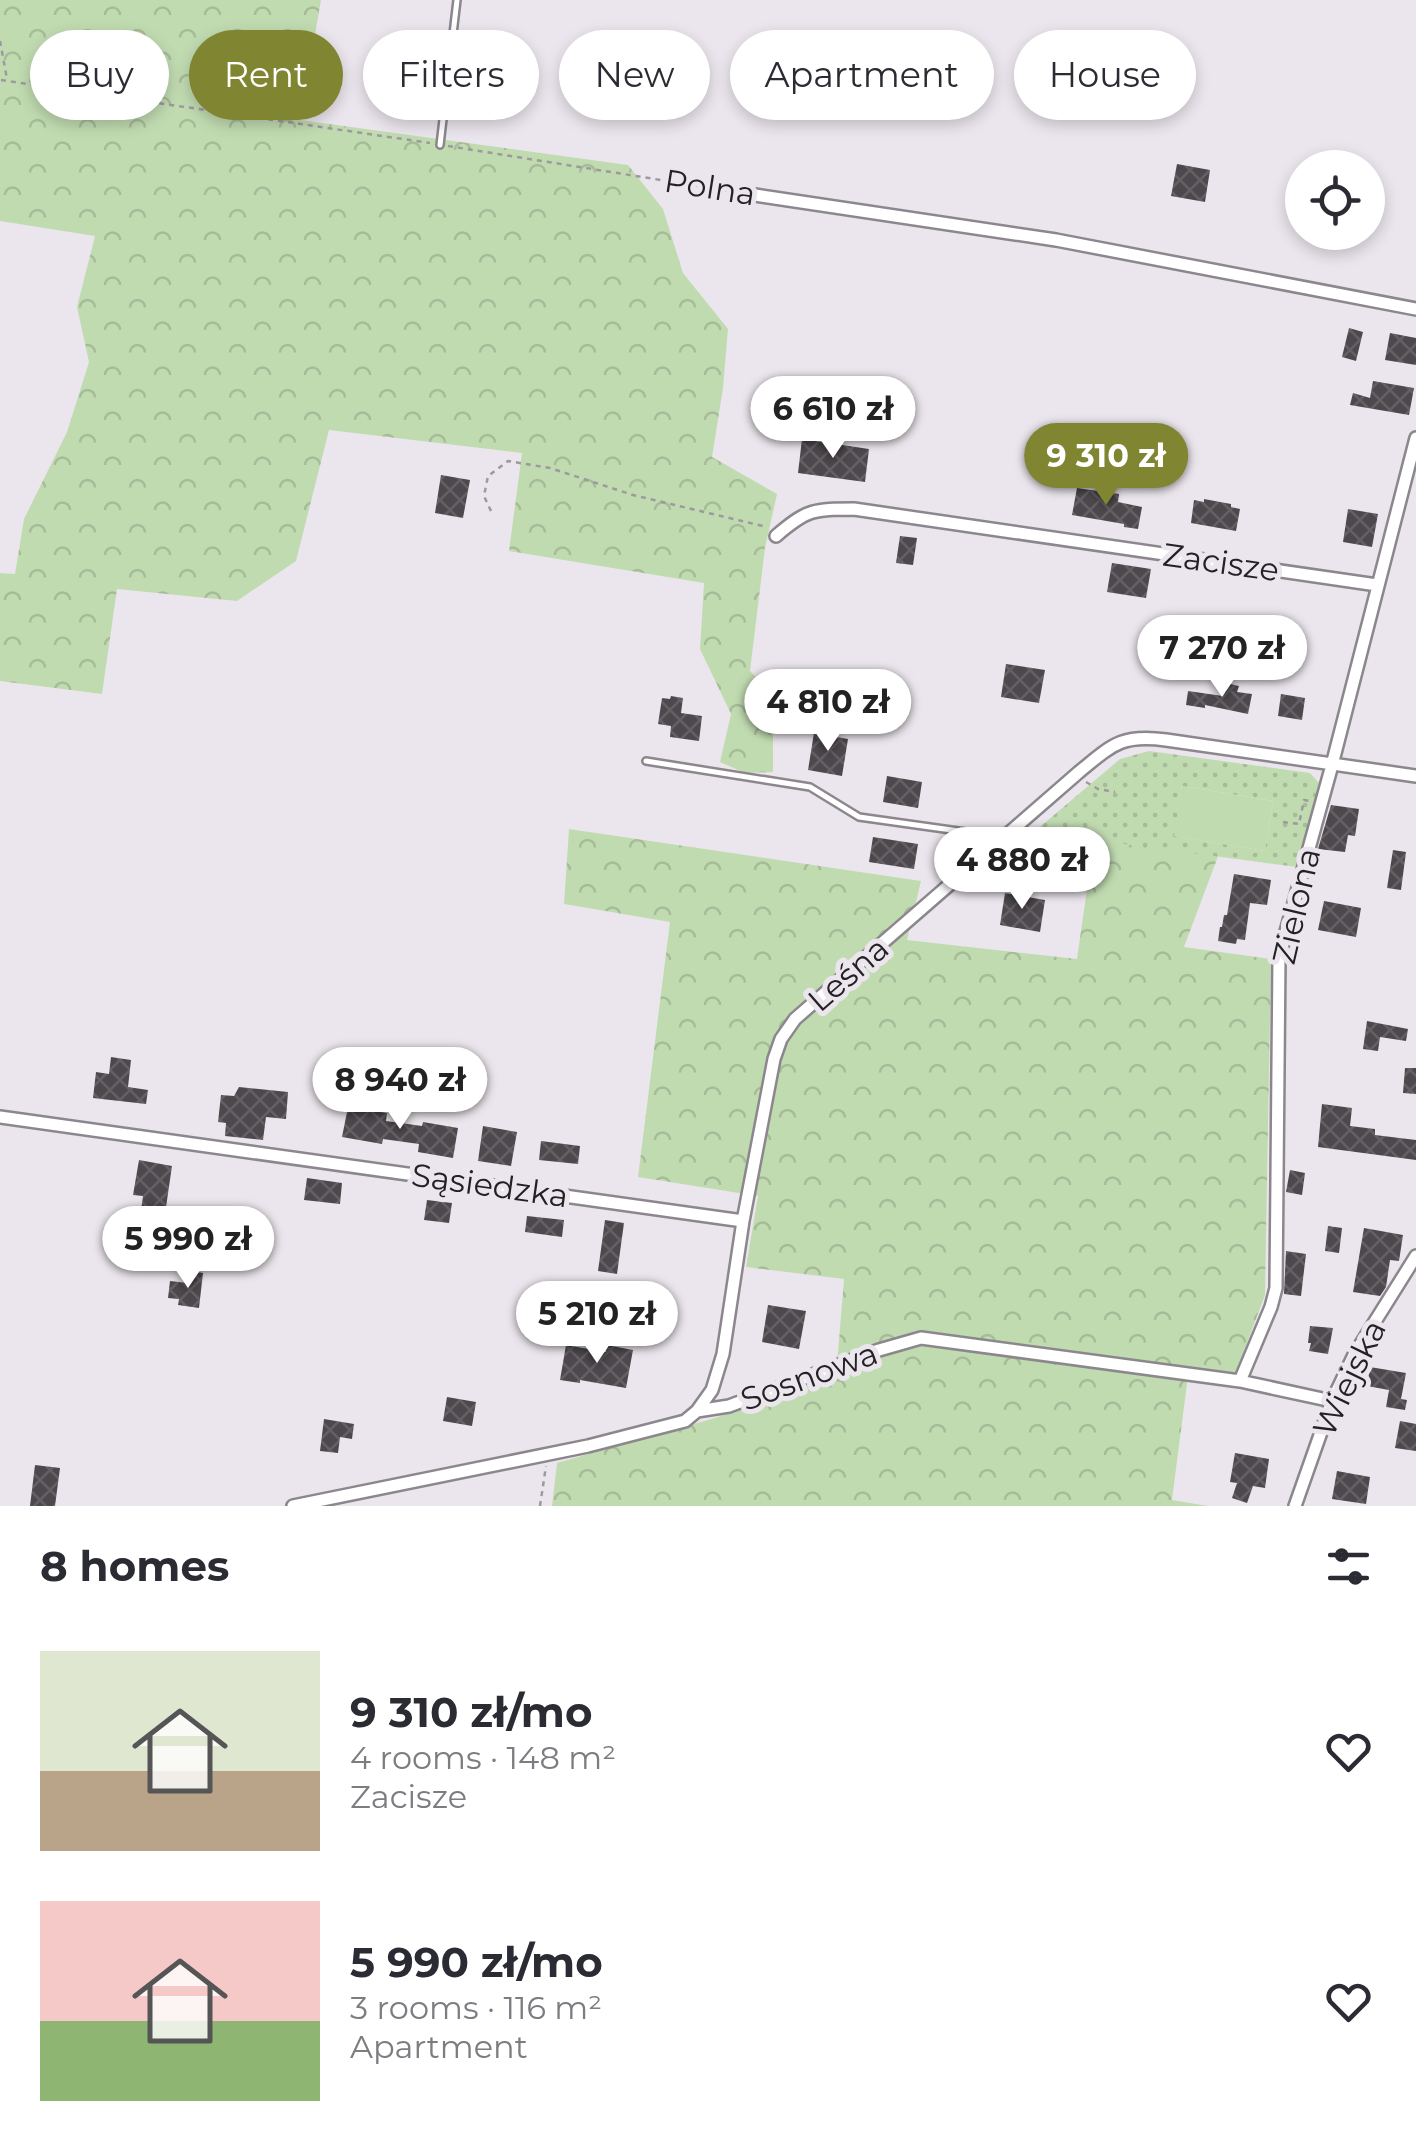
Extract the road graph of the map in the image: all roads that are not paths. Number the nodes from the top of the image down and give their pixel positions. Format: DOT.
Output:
graph roads {
  1 [pos="457,0"];
  2 [pos="440,144"];
  3 [pos="748,194"];
  4 [pos="1416,309"];
  5 [pos="1416,438"];
  6 [pos="780,533"];
  7 [pos="1377,585"];
  8 [pos="646,761"];
  9 [pos="1332,764"];
  10 [pos="1416,776"];
  11 [pos="998,842"];
  12 [pos="0,1117"];
  13 [pos="742,1220"];
  14 [pos="1416,1256"];
  15 [pos="1240,1381"];
  16 [pos="1332,1401"];
  17 [pos="697,1411"];
  18 [pos="299,1505"];
  19 [pos="1295,1506"];
  1 -- 2 [label="lane"];
  3 -- 4 [label="street, Polna"];
  5 -- 7 [label="street, Zielona"];
  6 -- 7 [label="street, Zacisze"];
  7 -- 9 [label="street, Zielona"];
  8 -- 11 [label="lane"];
  9 -- 10 [label="street, Leśna"];
  9 -- 11 [label="street, Leśna"];
  9 -- 15 [label="street, Zielona"];
  11 -- 13 [label="street, Leśna"];
  12 -- 13 [label="street, Sąsiedzka"];
  13 -- 17 [label="street, Leśna"];
  14 -- 16 [label="street, Wiejska"];
  15 -- 16 [label="street, Sosnowa"];
  15 -- 17 [label="street, Sosnowa"];
  16 -- 19 [label="street, Wiejska"];
  17 -- 18 [label="street, Sosnowa"];
}
